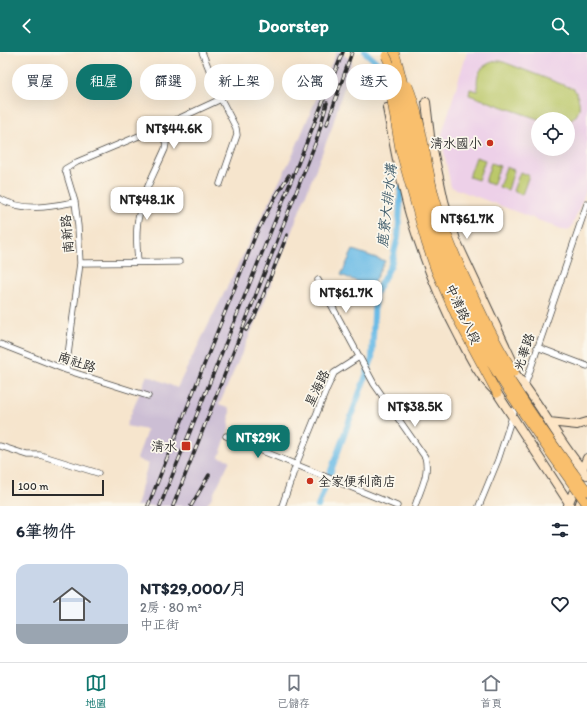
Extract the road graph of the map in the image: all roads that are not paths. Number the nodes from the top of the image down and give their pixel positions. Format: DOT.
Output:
graph roads {
  1 [pos="202,52"];
  2 [pos="388,53"];
  3 [pos="207,64"];
  4 [pos="398,64"];
  5 [pos="402,74"];
  6 [pos="402,82"];
  7 [pos="219,100"];
  8 [pos="222,100"];
  9 [pos="426,102"];
  10 [pos="387,108"];
  11 [pos="153,129"];
  12 [pos="220,184"];
  13 [pos="0,200"];
  14 [pos="75,202"];
  15 [pos="587,204"];
  16 [pos="138,262"];
  17 [pos="179,262"];
  18 [pos="80,263"];
  19 [pos="318,280"];
  20 [pos="0,344"];
  21 [pos="537,347"];
  22 [pos="359,357"];
  23 [pos="587,366"];
  24 [pos="66,370"];
  25 [pos="515,372"];
  26 [pos="525,385"];
  27 [pos="497,393"];
  28 [pos="148,396"];
  29 [pos="512,417"];
  30 [pos="549,422"];
  31 [pos="587,422"];
  32 [pos="226,436"];
  33 [pos="0,446"];
  34 [pos="587,458"];
  35 [pos="296,465"];
  36 [pos="98,473"];
  37 [pos="585,473"];
  38 [pos="587,485"];
  39 [pos="587,491"];
  40 [pos="587,504"];
  41 [pos="569,505"];
  42 [pos="282,506"];
  43 [pos="397,506"];
  44 [pos="415,506"];
  45 [pos="479,506"];
  46 [pos="579,506"];
  1 -- 3 [label="street"];
  2 -- 4 [label="main road"];
  2 -- 27 [label="main road, bridge"];
  2 -- 40 [label="main road, bridge"];
  5 -- 25 [label="main road, bridge"];
  6 -- 39 [label="main road, bridge"];
  7 -- 11 [label="street"];
  8 -- 12 [label="street"];
  9 -- 10 [label="street"];
  9 -- 25 [label="street, 中清路八段"];
  10 -- 27 [label="street, 中清路八段"];
  11 -- 14 [label="street, 南新路"];
  11 -- 16 [label="street"];
  13 -- 14 [label="street"];
  14 -- 18 [label="street, 南新路"];
  15 -- 21 [label="street, 光華路"];
  16 -- 17 [label="street"];
  16 -- 18 [label="street"];
  18 -- 24 [label="street, 南新路"];
  19 -- 22 [label="street"];
  20 -- 24 [label="street, 南社路"];
  21 -- 23 [label="street"];
  21 -- 26 [label="street, 光華路"];
  22 -- 35 [label="street, 星海路"];
  22 -- 44 [label="street"];
  24 -- 28 [label="street, 南社路"];
  25 -- 26 [label="street, 中清路八段"];
  26 -- 29 [label="street, 光華路"];
  26 -- 30 [label="street, 中清路八段"];
  27 -- 29 [label="street, 中清路八段"];
  29 -- 41 [label="street, 中清路八段"];
  29 -- 45 [label="street, 光華路"];
  30 -- 31 [label="street"];
  30 -- 37 [label="street, 中清路八段"];
  32 -- 35 [label="street"];
  33 -- 36 [label="street"];
  34 -- 37 [label="street"];
  35 -- 42 [label="street, 星海路"];
  35 -- 43 [label="street"];
  37 -- 41 [label="street"];
  38 -- 46 [label="street"];
}
